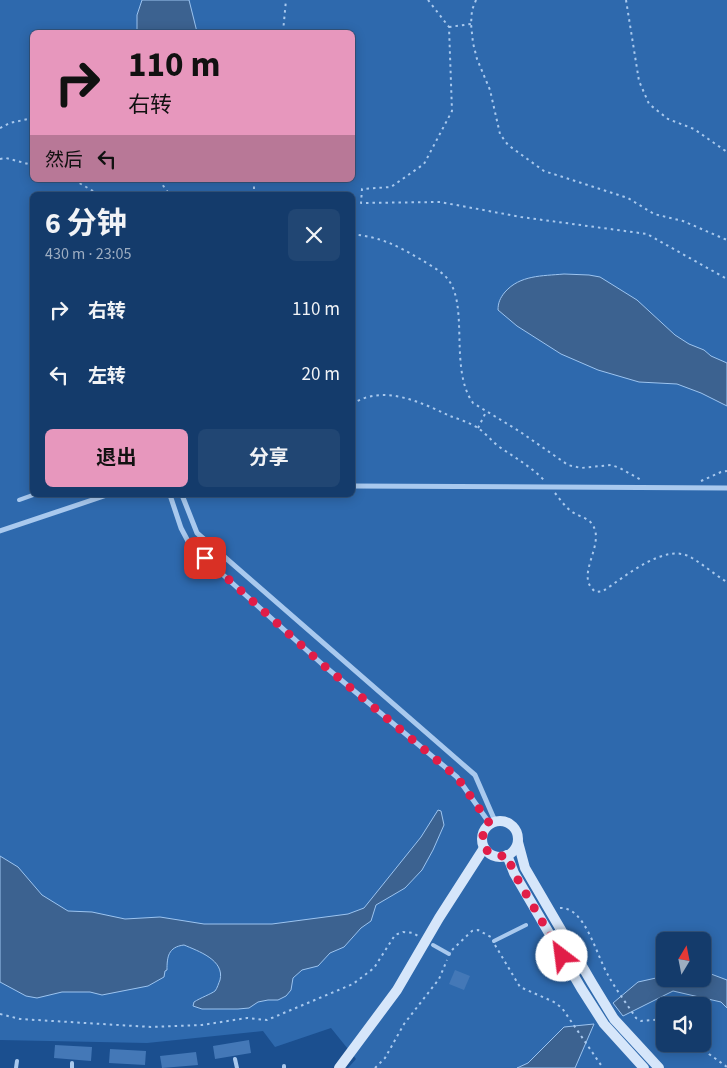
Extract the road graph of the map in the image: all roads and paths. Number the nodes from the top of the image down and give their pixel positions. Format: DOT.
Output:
graph roads {
  1 [pos="286,0"];
  2 [pos="428,0"];
  3 [pos="476,0"];
  4 [pos="626,0"];
  5 [pos="470,24"];
  6 [pos="449,27"];
  7 [pos="283,30"];
  8 [pos="30,118"];
  9 [pos="0,128"];
  10 [pos="727,152"];
  11 [pos="0,159"];
  12 [pos="30,164"];
  13 [pos="77,182"];
  14 [pos="95,192"];
  15 [pos="355,234"];
  16 [pos="727,240"];
  17 [pos="727,279"];
  18 [pos="355,403"];
  19 [pos="487,411"];
  20 [pos="478,428"];
  21 [pos="727,471"];
  22 [pos="698,482"];
  23 [pos="647,484"];
  24 [pos="355,486"];
  25 [pos="550,487"];
  26 [pos="727,488"];
  27 [pos="30,496"];
  28 [pos="101,497"];
  29 [pos="171,497"];
  30 [pos="183,497"];
  31 [pos="19,500"];
  32 [pos="0,531"];
  33 [pos="727,582"];
  34 [pos="493,823"];
  35 [pos="518,842"];
  36 [pos="484,848"];
  37 [pos="507,855"];
  38 [pos="553,912"];
  39 [pos="526,925"];
  40 [pos="418,936"];
  41 [pos="494,941"];
  42 [pos="433,945"];
  43 [pos="449,954"];
  44 [pos="0,1014"];
  45 [pos="656,1020"];
  46 [pos="708,1052"];
  47 [pos="235,1059"];
  48 [pos="17,1060"];
  49 [pos="72,1063"];
  50 [pos="727,1067"];
  51 [pos="16,1068"];
  52 [pos="72,1068"];
  53 [pos="237,1068"];
  54 [pos="340,1068"];
  55 [pos="375,1068"];
  56 [pos="603,1068"];
  57 [pos="644,1068"];
  58 [pos="659,1068"];
  1 -- 7 [label="path"];
  2 -- 6 [label="path"];
  3 -- 5 [label="path"];
  4 -- 10 [label="path"];
  5 -- 6 [label="path"];
  5 -- 16 [label="path"];
  6 -- 17 [label="path"];
  8 -- 9 [label="path"];
  11 -- 12 [label="path"];
  13 -- 14 [label="path"];
  15 -- 19 [label="path"];
  18 -- 20 [label="path"];
  19 -- 20 [label="path"];
  19 -- 23 [label="path"];
  20 -- 25 [label="path"];
  21 -- 22 [label="path"];
  24 -- 25 [label="street"];
  25 -- 26 [label="street"];
  25 -- 33 [label="path"];
  27 -- 31 [label="lane"];
  28 -- 32 [label="street"];
  29 -- 34 [label="street"];
  30 -- 34 [label="street"];
  34 -- 35 [label="street"];
  34 -- 36 [label="street"];
  35 -- 37 [label="street"];
  35 -- 58 [label="street"];
  36 -- 37 [label="street"];
  36 -- 54 [label="street"];
  37 -- 57 [label="street"];
  38 -- 45 [label="path"];
  39 -- 41 [label="lane"];
  40 -- 44 [label="path"];
  41 -- 43 [label="path"];
  41 -- 56 [label="path"];
  42 -- 43 [label="lane"];
  43 -- 55 [label="path"];
  46 -- 50 [label="path"];
  47 -- 53 [label="lane"];
  48 -- 51 [label="lane"];
  49 -- 52 [label="lane"];
}
